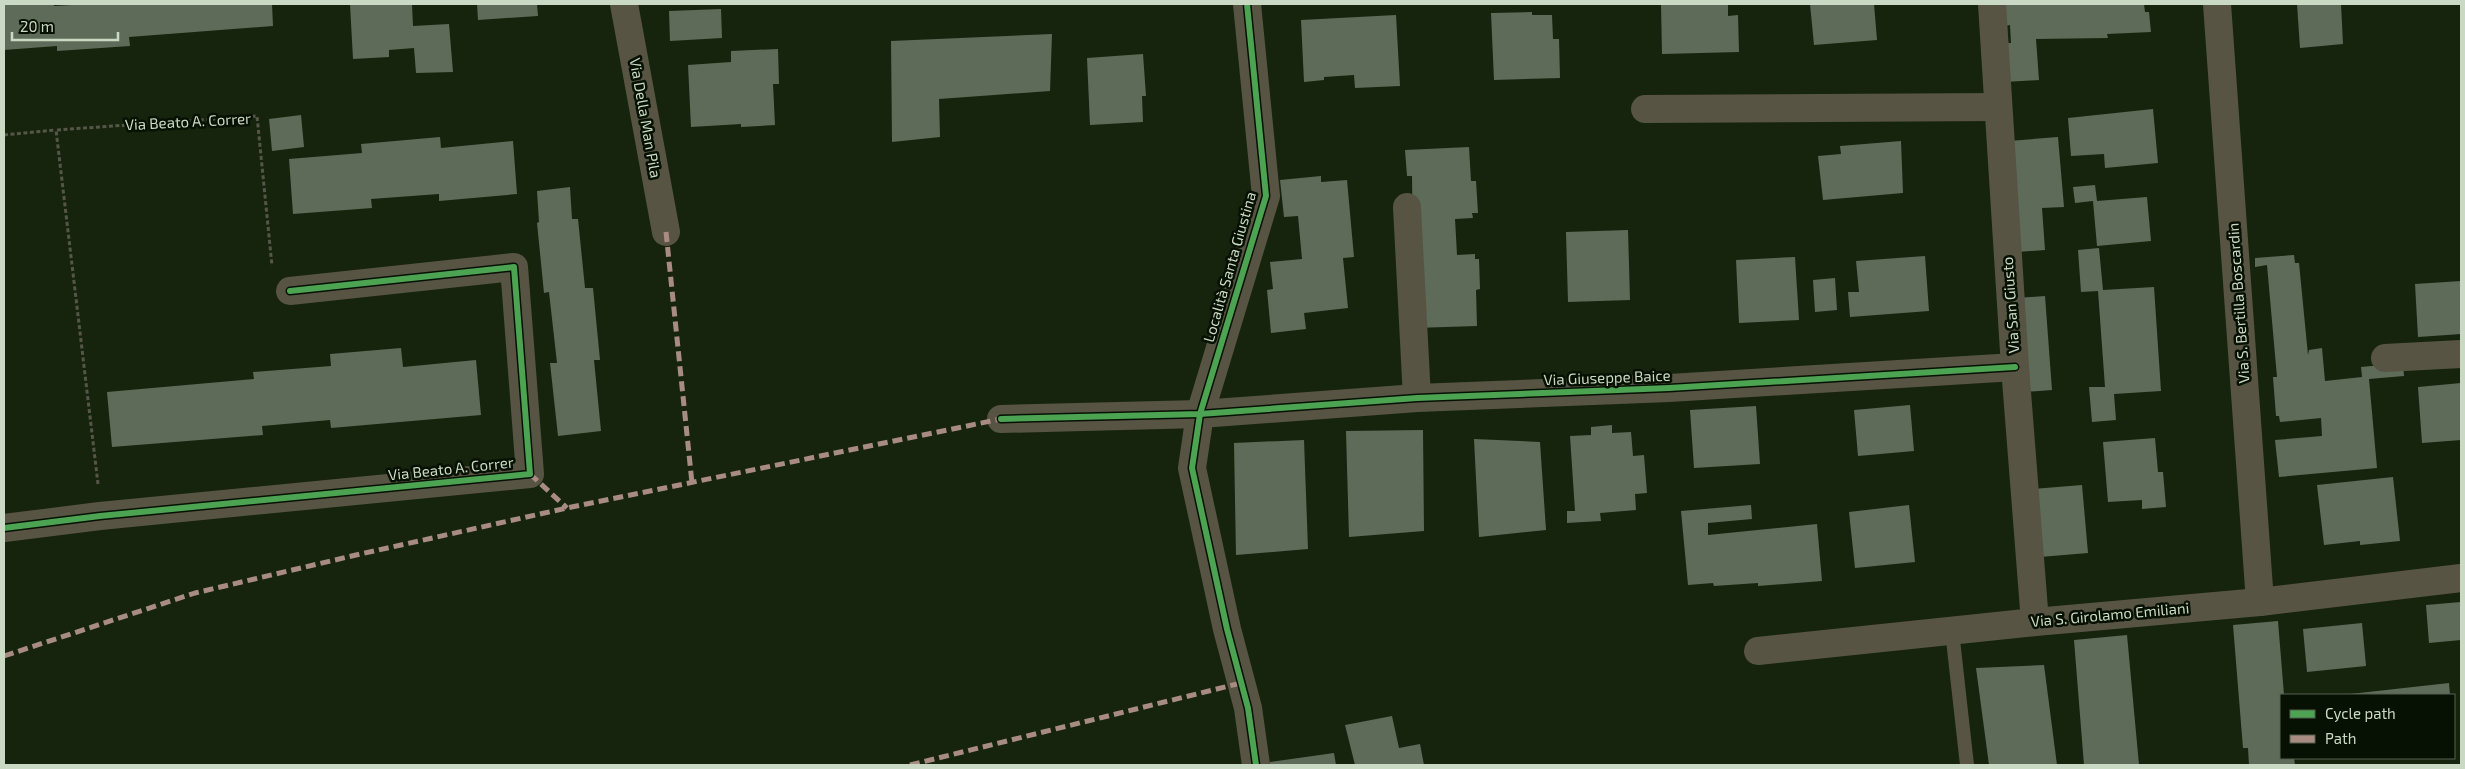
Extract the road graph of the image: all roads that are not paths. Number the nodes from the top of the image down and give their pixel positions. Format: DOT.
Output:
graph roads {
  1 [pos="624,4"];
  2 [pos="1247,4"];
  3 [pos="1992,4"];
  4 [pos="2217,4"];
  5 [pos="1998,107"];
  6 [pos="1645,109"];
  7 [pos="1407,207"];
  8 [pos="666,232"];
  9 [pos="290,291"];
  10 [pos="2461,354"];
  11 [pos="2385,358"];
  12 [pos="2015,367"];
  13 [pos="1417,398"];
  14 [pos="1200,414"];
  15 [pos="1001,419"];
  16 [pos="4,528"];
  17 [pos="2461,578"];
  18 [pos="2260,602"];
  19 [pos="2035,622"];
  20 [pos="1952,631"];
  21 [pos="1758,651"];
  22 [pos="1256,765"];
  23 [pos="1967,765"];
  1 -- 8 [label="street, Via Della Man Pila"];
  2 -- 14 [label="street, Località Santa Giustina"];
  3 -- 5 [label="street, Via San Giusto"];
  4 -- 18 [label="street, Via S. Bertilla Boscardin"];
  5 -- 6 [label="street"];
  5 -- 12 [label="street, Via San Giusto"];
  7 -- 13 [label="street"];
  9 -- 16 [label="street, Via Beato A. Correr"];
  10 -- 11 [label="street"];
  12 -- 13 [label="street, Via Giuseppe Baice"];
  12 -- 19 [label="street, Via San Giusto"];
  13 -- 14 [label="street, Via Giuseppe Baice"];
  14 -- 15 [label="street"];
  14 -- 22 [label="street, Località Santa Giustina"];
  17 -- 18 [label="street, Via S. Girolamo Emiliani"];
  18 -- 19 [label="street, Via S. Girolamo Emiliani"];
  19 -- 20 [label="street, Via S. Girolamo Emiliani"];
  20 -- 21 [label="street, Via S. Girolamo Emiliani"];
  20 -- 23 [label="lane"];
}
